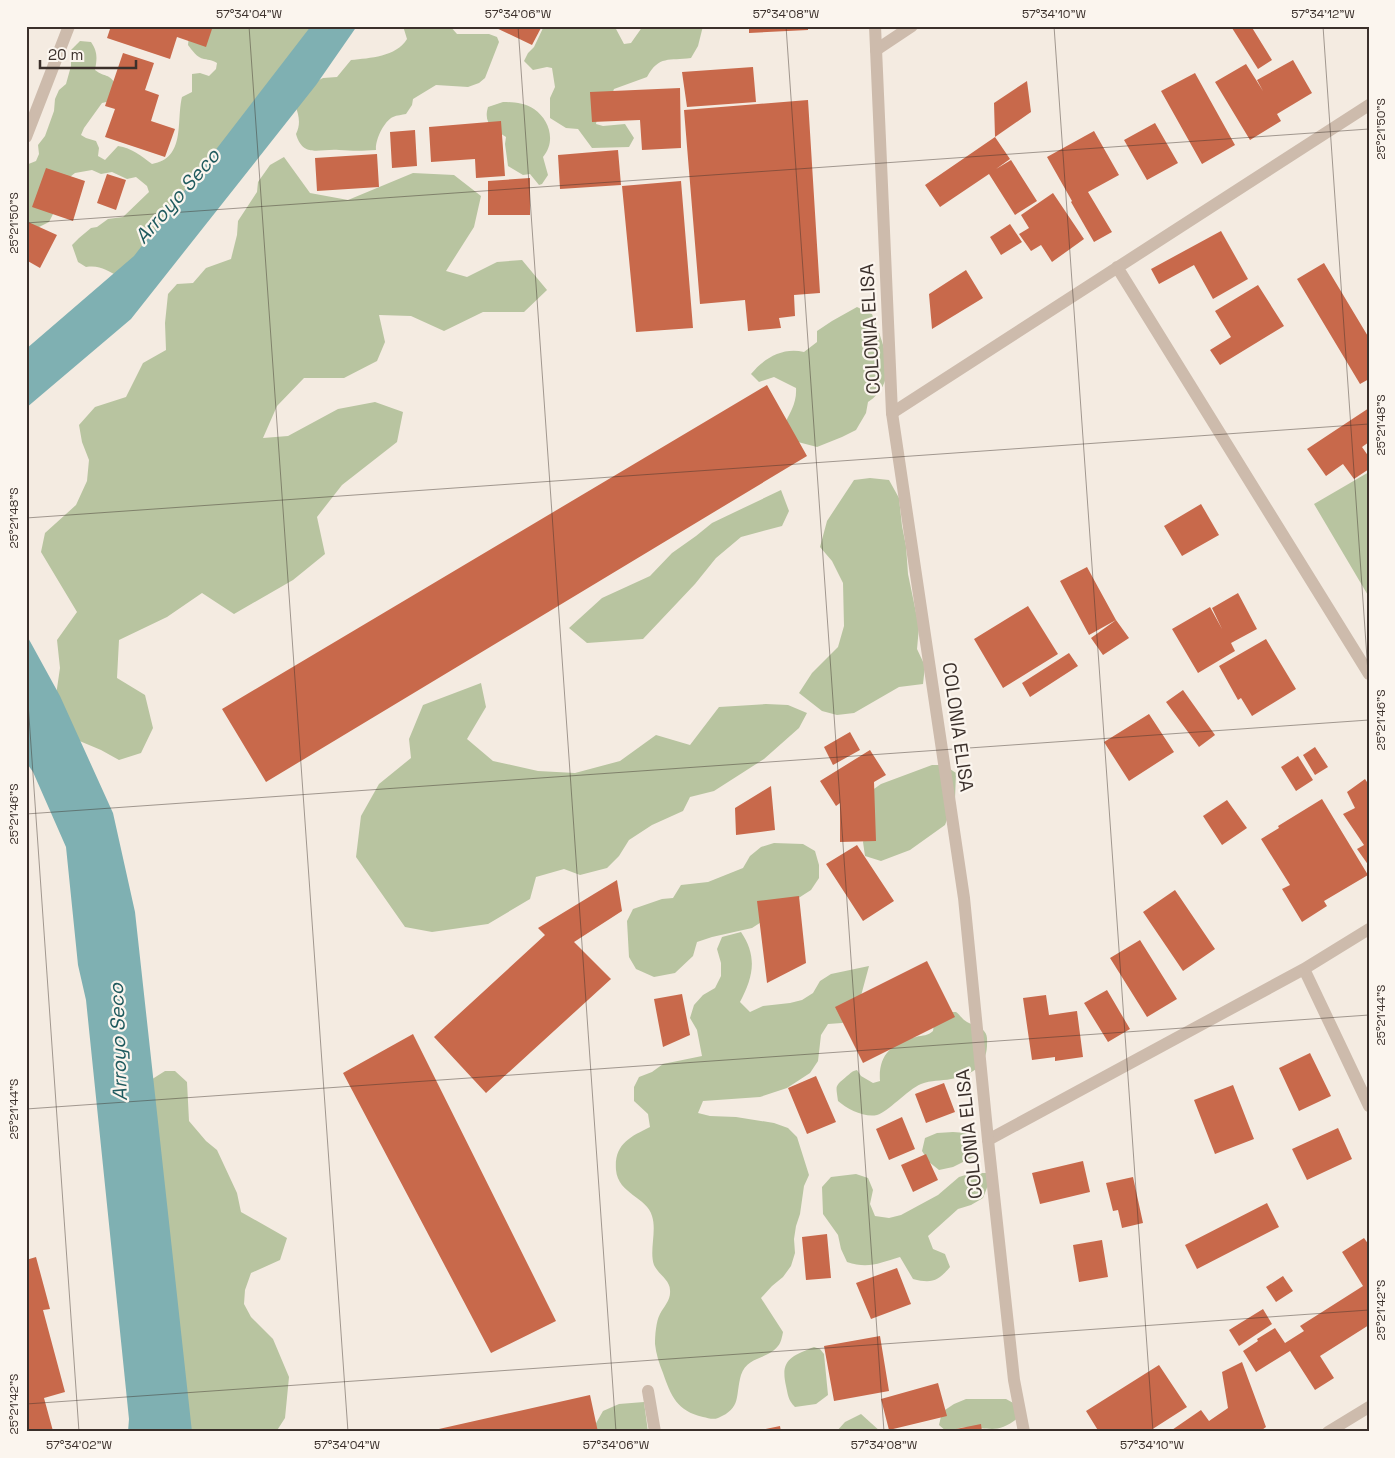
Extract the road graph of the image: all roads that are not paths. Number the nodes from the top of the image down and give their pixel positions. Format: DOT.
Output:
graph roads {
  1 [pos="69,26"];
  2 [pos="875,26"];
  3 [pos="912,26"];
  4 [pos="876,50"];
  5 [pos="1369,104"];
  6 [pos="26,137"];
  7 [pos="1117,267"];
  8 [pos="892,413"];
  9 [pos="1369,674"];
  10 [pos="1369,930"];
  11 [pos="1304,969"];
  12 [pos="1369,1106"];
  13 [pos="988,1140"];
  14 [pos="648,1392"];
  15 [pos="1369,1407"];
  16 [pos="655,1432"];
  17 [pos="1024,1432"];
  18 [pos="1328,1432"];
  1 -- 6 [label="street"];
  2 -- 4 [label="street, COLONIA ELISA"];
  3 -- 4 [label="street"];
  4 -- 8 [label="street, COLONIA ELISA"];
  5 -- 7 [label="street"];
  7 -- 8 [label="street"];
  7 -- 9 [label="street"];
  8 -- 13 [label="street, COLONIA ELISA"];
  10 -- 11 [label="street"];
  11 -- 12 [label="street"];
  11 -- 13 [label="street"];
  13 -- 17 [label="street, COLONIA ELISA"];
  14 -- 16 [label="street"];
  15 -- 18 [label="street"];
}
